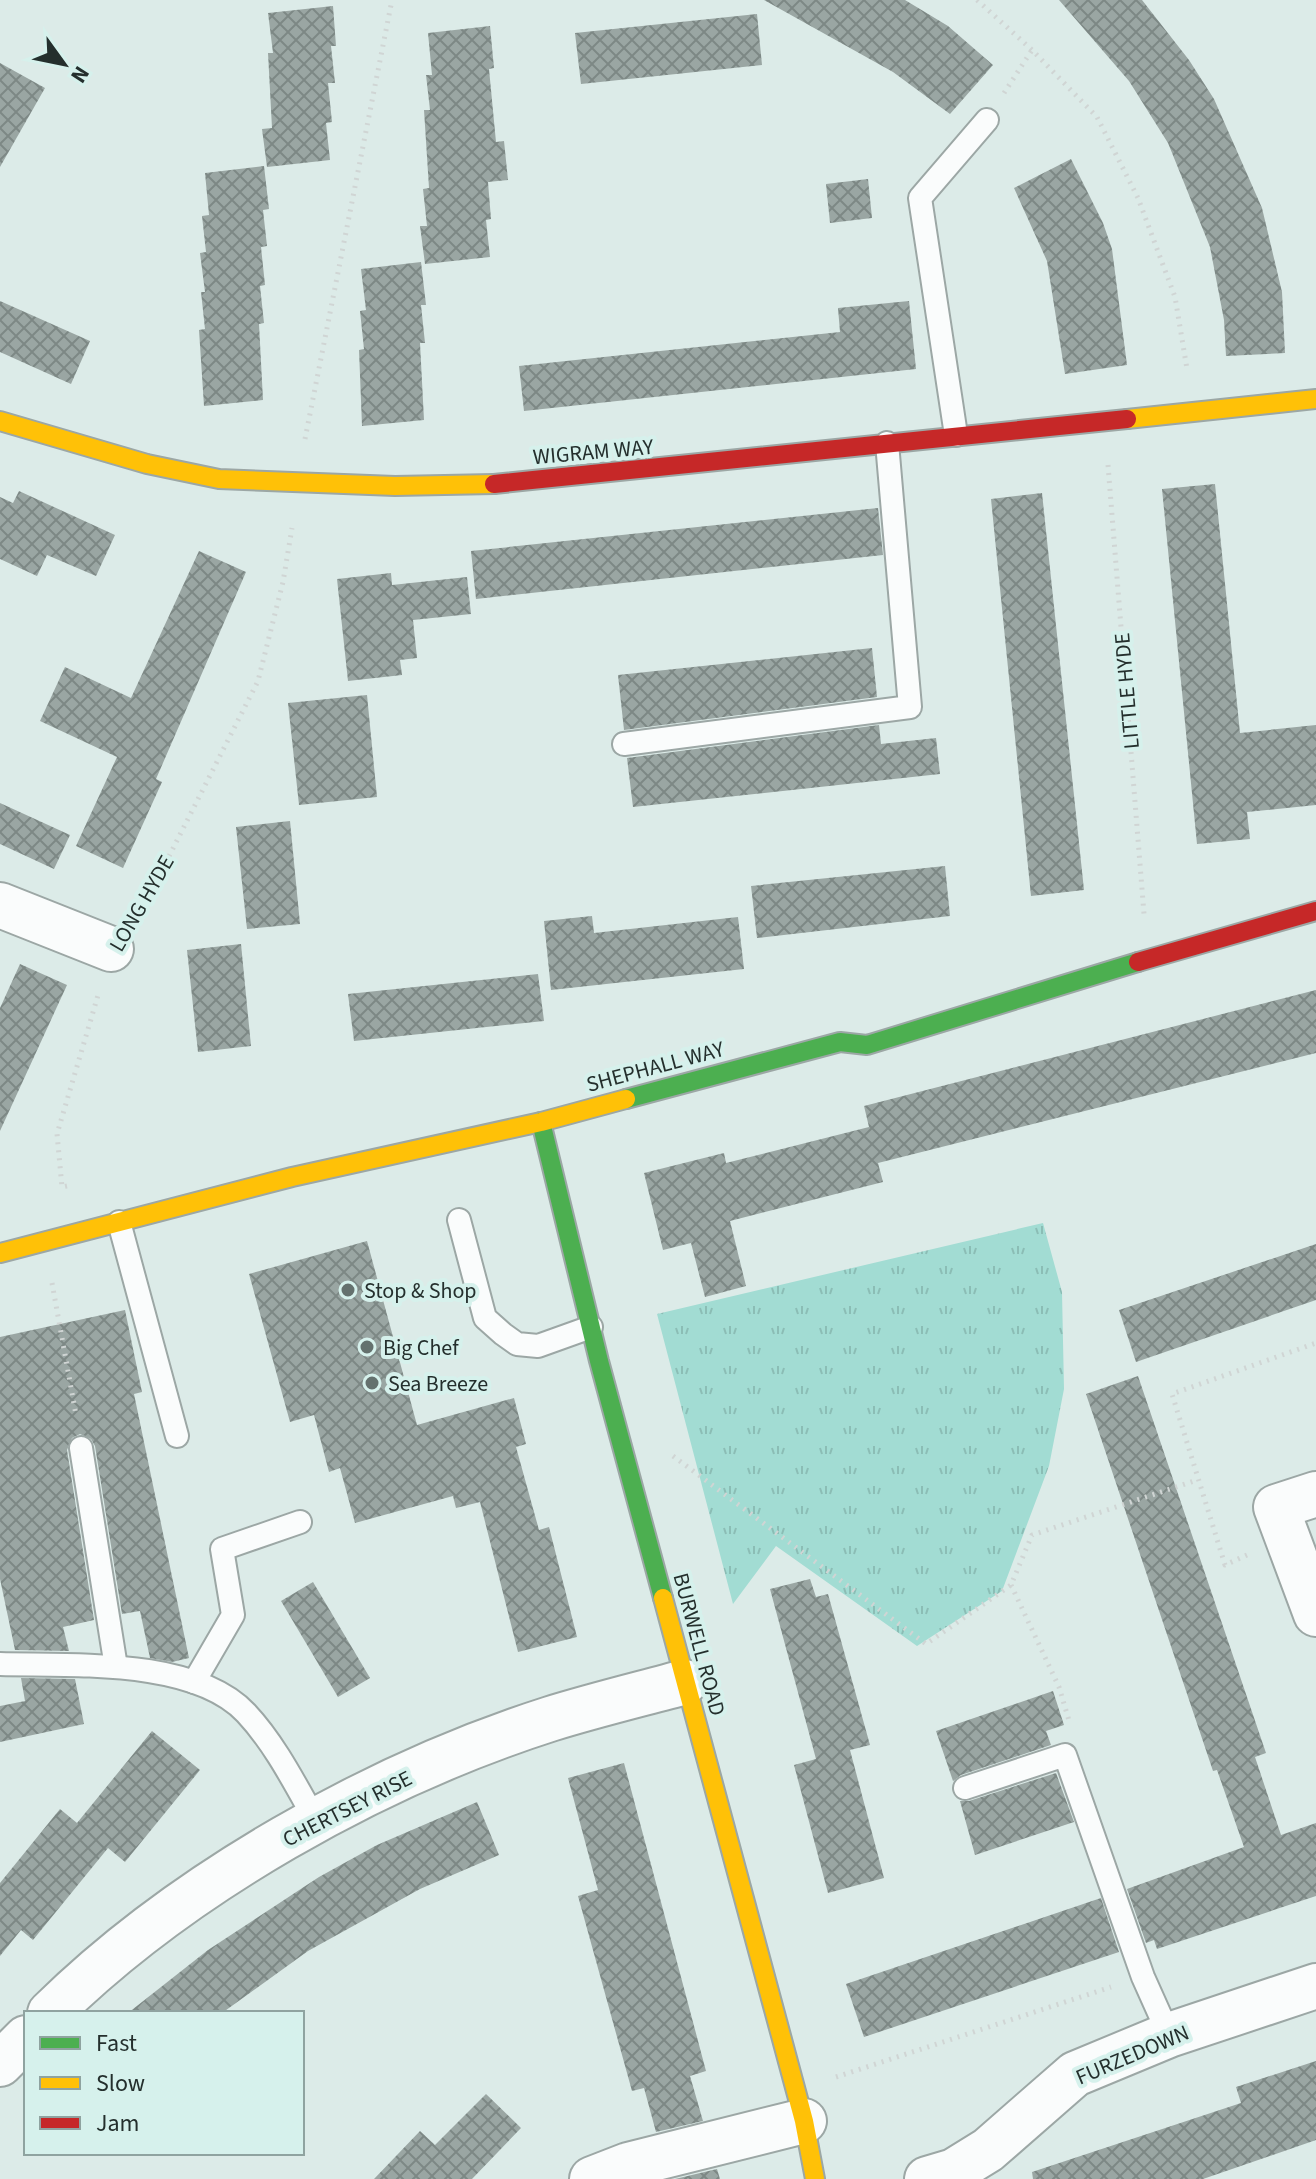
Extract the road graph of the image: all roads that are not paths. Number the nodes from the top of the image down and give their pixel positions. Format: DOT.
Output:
graph roads {
  1 [pos="987,120"];
  2 [pos="1316,399"];
  3 [pos="0,421"];
  4 [pos="956,435"];
  5 [pos="887,443"];
  6 [pos="624,744"];
  7 [pos="0,905"];
  8 [pos="1316,911"];
  9 [pos="111,949"];
  10 [pos="541,1122"];
  11 [pos="459,1220"];
  12 [pos="119,1222"];
  13 [pos="0,1253"];
  14 [pos="591,1327"];
  15 [pos="177,1436"];
  16 [pos="81,1448"];
  17 [pos="1316,1494"];
  18 [pos="300,1522"];
  19 [pos="1316,1614"];
  20 [pos="0,1664"];
  21 [pos="116,1667"];
  22 [pos="194,1682"];
  23 [pos="685,1682"];
  24 [pos="965,1788"];
  25 [pos="316,1821"];
  26 [pos="1316,1986"];
  27 [pos="52,2011"];
  28 [pos="1169,2035"];
  29 [pos="24,2040"];
  30 [pos="0,2064"];
  31 [pos="800,2106"];
  32 [pos="592,2179"];
  33 [pos="815,2179"];
  34 [pos="927,2179"];
  1 -- 4 [label="lane"];
  2 -- 4 [label="street, WIGRAM WAY"];
  3 -- 5 [label="street, WIGRAM WAY"];
  4 -- 5 [label="street, WIGRAM WAY"];
  5 -- 6 [label="lane"];
  7 -- 9 [label="street"];
  8 -- 10 [label="street, SHEPHALL WAY"];
  10 -- 12 [label="street, SHEPHALL WAY"];
  10 -- 14 [label="street, BURWELL ROAD"];
  11 -- 14 [label="lane"];
  12 -- 13 [label="street, SHEPHALL WAY"];
  12 -- 15 [label="lane"];
  14 -- 23 [label="street, BURWELL ROAD"];
  16 -- 21 [label="lane"];
  17 -- 19 [label="street"];
  18 -- 22 [label="lane"];
  20 -- 21 [label="lane"];
  21 -- 22 [label="lane"];
  22 -- 25 [label="lane"];
  23 -- 25 [label="street, CHERTSEY RISE"];
  23 -- 31 [label="street, BURWELL ROAD"];
  24 -- 28 [label="lane"];
  25 -- 27 [label="street, CHERTSEY RISE"];
  26 -- 28 [label="street, FURZEDOWN"];
  28 -- 34 [label="street, FURZEDOWN"];
  29 -- 30 [label="street"];
  31 -- 32 [label="street"];
  31 -- 33 [label="street, BURWELL ROAD"];
}
